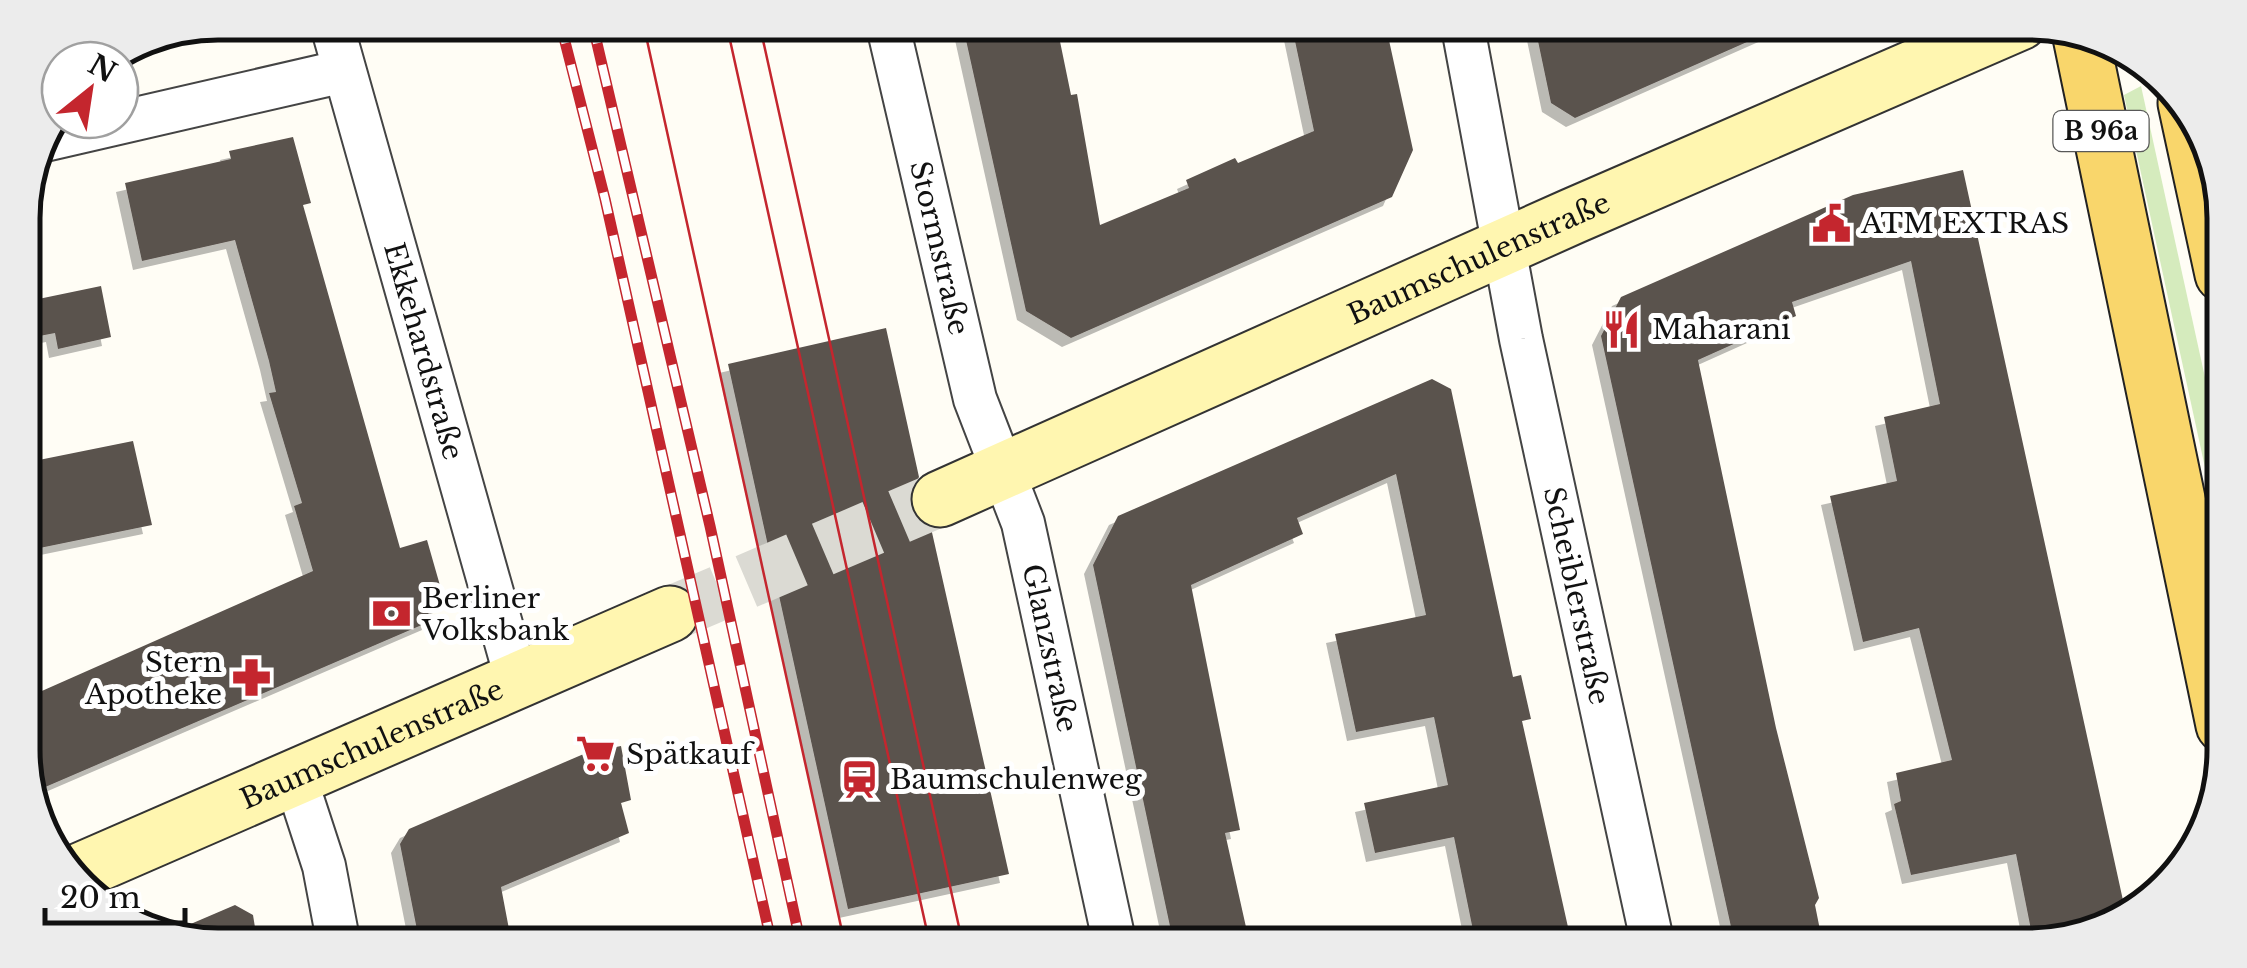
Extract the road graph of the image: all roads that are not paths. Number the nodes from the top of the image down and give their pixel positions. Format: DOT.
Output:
graph roads {
  1 [pos="335,40"];
  2 [pos="891,40"];
  3 [pos="1466,40"];
  4 [pos="1979,40"];
  5 [pos="2084,49"];
  6 [pos="344,71"];
  7 [pos="59,137"];
  8 [pos="1506,246"];
  9 [pos="1003,472"];
  10 [pos="940,499"];
  11 [pos="670,614"];
  12 [pos="2207,643"];
  13 [pos="517,681"];
  14 [pos="295,777"];
  15 [pos="86,869"];
  16 [pos="336,928"];
  17 [pos="1111,928"];
  18 [pos="1649,928"];
  1 -- 6 [label="street, Ekkehardstraße"];
  2 -- 9 [label="street, Stormstraße"];
  3 -- 8 [label="street, Scheiblerstraße"];
  4 -- 8 [label="main road, Baumschulenstraße"];
  5 -- 12 [label="main road, B 96a"];
  6 -- 7 [label="street"];
  6 -- 13 [label="street, Ekkehardstraße"];
  8 -- 9 [label="main road, Baumschulenstraße"];
  8 -- 18 [label="street, Scheiblerstraße"];
  9 -- 10 [label="main road, Baumschulenstraße"];
  9 -- 17 [label="street, Glanzstraße"];
  11 -- 13 [label="main road, Baumschulenstraße"];
  13 -- 14 [label="main road, Baumschulenstraße"];
  14 -- 15 [label="main road, Baumschulenstraße"];
  14 -- 16 [label="street"];
}
